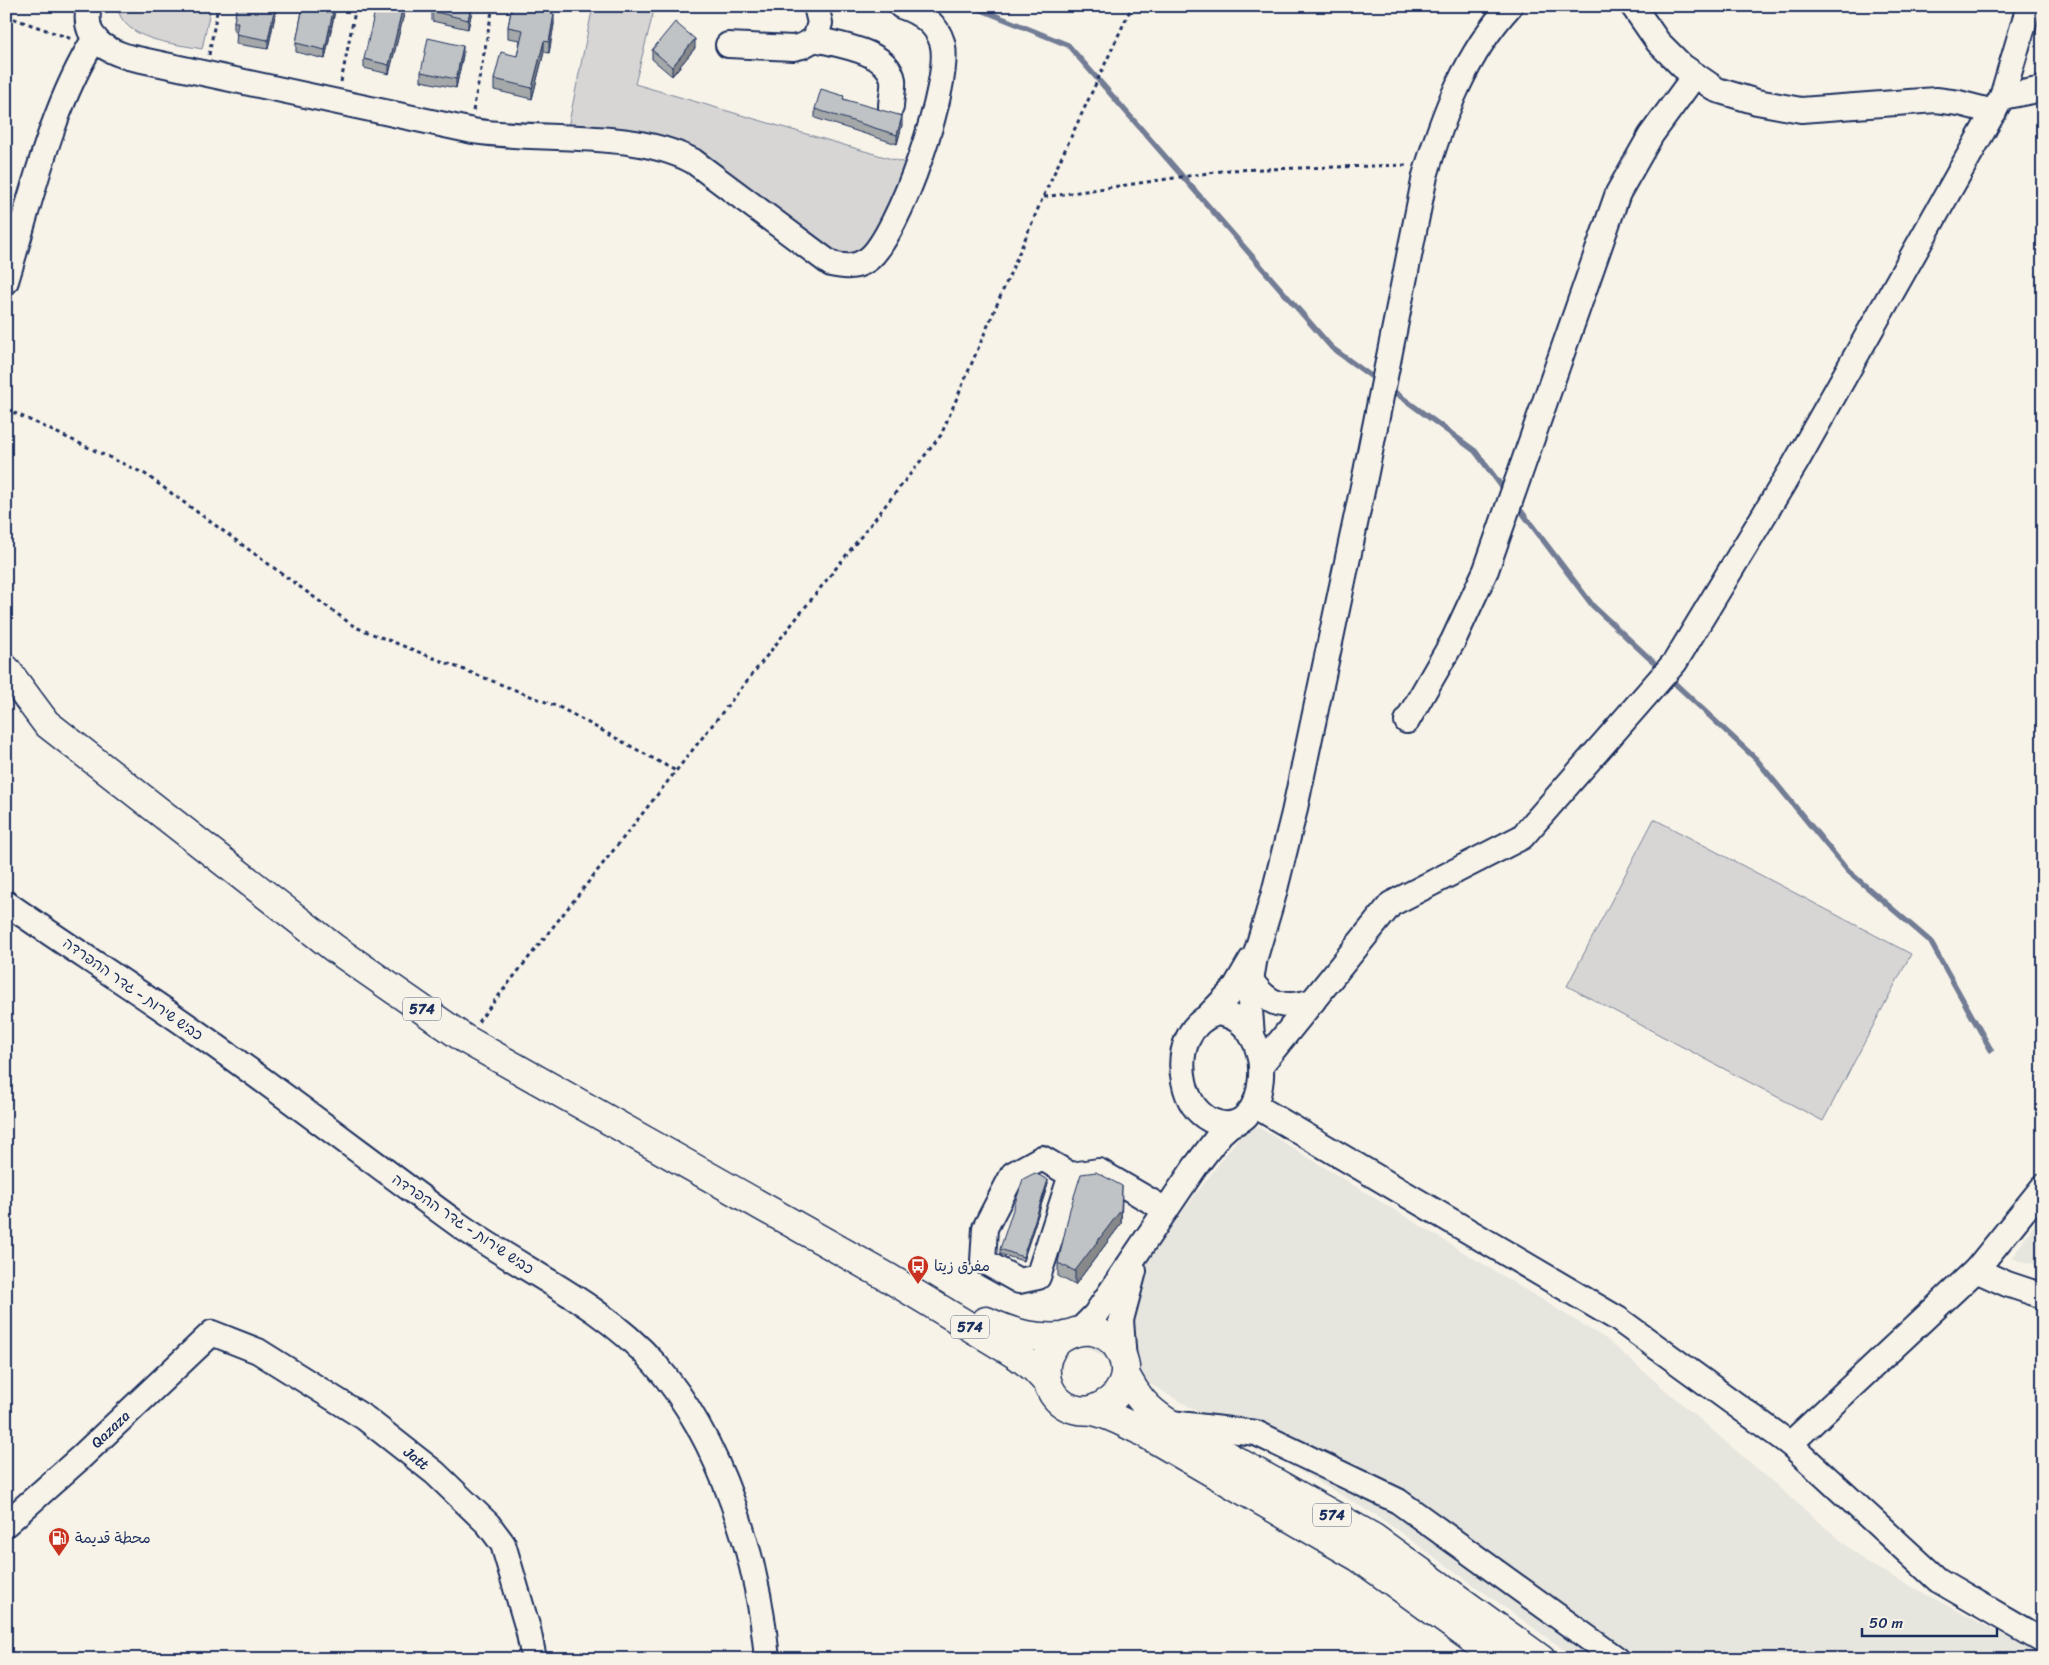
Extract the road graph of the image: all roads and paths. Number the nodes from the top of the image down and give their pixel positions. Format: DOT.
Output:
graph roads {
  1 [pos="90,6"];
  2 [pos="218,6"];
  3 [pos="356,6"];
  4 [pos="493,6"];
  5 [pos="816,6"];
  6 [pos="901,6"];
  7 [pos="1132,6"];
  8 [pos="1510,6"];
  9 [pos="1633,6"];
  10 [pos="2029,6"];
  11 [pos="6,16"];
  12 [pos="815,40"];
  13 [pos="93,42"];
  14 [pos="728,45"];
  15 [pos="205,73"];
  16 [pos="1696,75"];
  17 [pos="2043,89"];
  18 [pos="337,101"];
  19 [pos="1998,104"];
  20 [pos="891,107"];
  21 [pos="469,130"];
  22 [pos="1428,164"];
  23 [pos="1043,197"];
  24 [pos="6,281"];
  25 [pos="6,409"];
  26 [pos="6,669"];
  27 [pos="1407,721"];
  28 [pos="676,771"];
  29 [pos="6,903"];
  30 [pos="1257,950"];
  31 [pos="1251,980"];
  32 [pos="1312,1001"];
  33 [pos="1208,1016"];
  34 [pos="1252,1036"];
  35 [pos="465,1039"];
  36 [pos="1261,1065"];
  37 [pos="1254,1105"];
  38 [pos="1195,1109"];
  39 [pos="1231,1124"];
  40 [pos="1195,1167"];
  41 [pos="1071,1175"];
  42 [pos="2043,1187"];
  43 [pos="1166,1210"];
  44 [pos="1140,1250"];
  45 [pos="1976,1270"];
  46 [pos="889,1278"];
  47 [pos="2043,1296"];
  48 [pos="212,1333"];
  49 [pos="1071,1334"];
  50 [pos="1125,1368"];
  51 [pos="1047,1382"];
  52 [pos="1092,1410"];
  53 [pos="1167,1422"];
  54 [pos="1790,1444"];
  55 [pos="6,1524"];
  56 [pos="2043,1641"];
  57 [pos="534,1659"];
  58 [pos="767,1659"];
  59 [pos="1500,1659"];
  60 [pos="1541,1659"];
  61 [pos="1618,1659"];
  1 -- 13 [label="street"];
  2 -- 15 [label="path"];
  3 -- 18 [label="path"];
  4 -- 21 [label="path"];
  5 -- 12 [label="street"];
  6 -- 21 [label="street"];
  7 -- 23 [label="path"];
  8 -- 22 [label="street"];
  9 -- 16 [label="street"];
  10 -- 19 [label="street"];
  11 -- 13 [label="path"];
  12 -- 14 [label="street"];
  12 -- 20 [label="street"];
  13 -- 15 [label="street"];
  13 -- 24 [label="street"];
  15 -- 18 [label="street"];
  16 -- 19 [label="street"];
  16 -- 27 [label="street"];
  17 -- 19 [label="street"];
  18 -- 21 [label="street"];
  19 -- 32 [label="street"];
  22 -- 23 [label="path"];
  22 -- 30 [label="street"];
  23 -- 28 [label="path"];
  25 -- 28 [label="path"];
  26 -- 35 [label="main road, 574"];
  28 -- 35 [label="path"];
  29 -- 58 [label="street, כביש שירות - גדר ההפרדה"];
  30 -- 31 [label="street"];
  30 -- 33 [label="street"];
  31 -- 32 [label="street"];
  31 -- 34 [label="street"];
  32 -- 36 [label="street"];
  33 -- 34 [label="street"];
  33 -- 38 [label="street"];
  34 -- 36 [label="street"];
  35 -- 46 [label="main road, 574"];
  36 -- 37 [label="street"];
  37 -- 39 [label="street"];
  37 -- 54 [label="street"];
  38 -- 39 [label="street"];
  38 -- 40 [label="street"];
  39 -- 40 [label="street"];
  40 -- 43 [label="street"];
  41 -- 41 [label="street"];
  41 -- 43 [label="street"];
  42 -- 45 [label="street"];
  43 -- 44 [label="street"];
  44 -- 49 [label="street"];
  44 -- 50 [label="street"];
  45 -- 47 [label="street"];
  45 -- 54 [label="street"];
  46 -- 49 [label="main road, 574"];
  46 -- 51 [label="main road, 574"];
  48 -- 55 [label="street, Qazaza"];
  48 -- 57 [label="street, Jatt"];
  49 -- 50 [label="main road, 574"];
  49 -- 51 [label="main road"];
  50 -- 52 [label="main road"];
  50 -- 53 [label="main road, 574"];
  51 -- 52 [label="main road, 574"];
  52 -- 59 [label="main road, 574"];
  53 -- 60 [label="main road, 574"];
  53 -- 61 [label="street"];
  54 -- 56 [label="street"];
}
